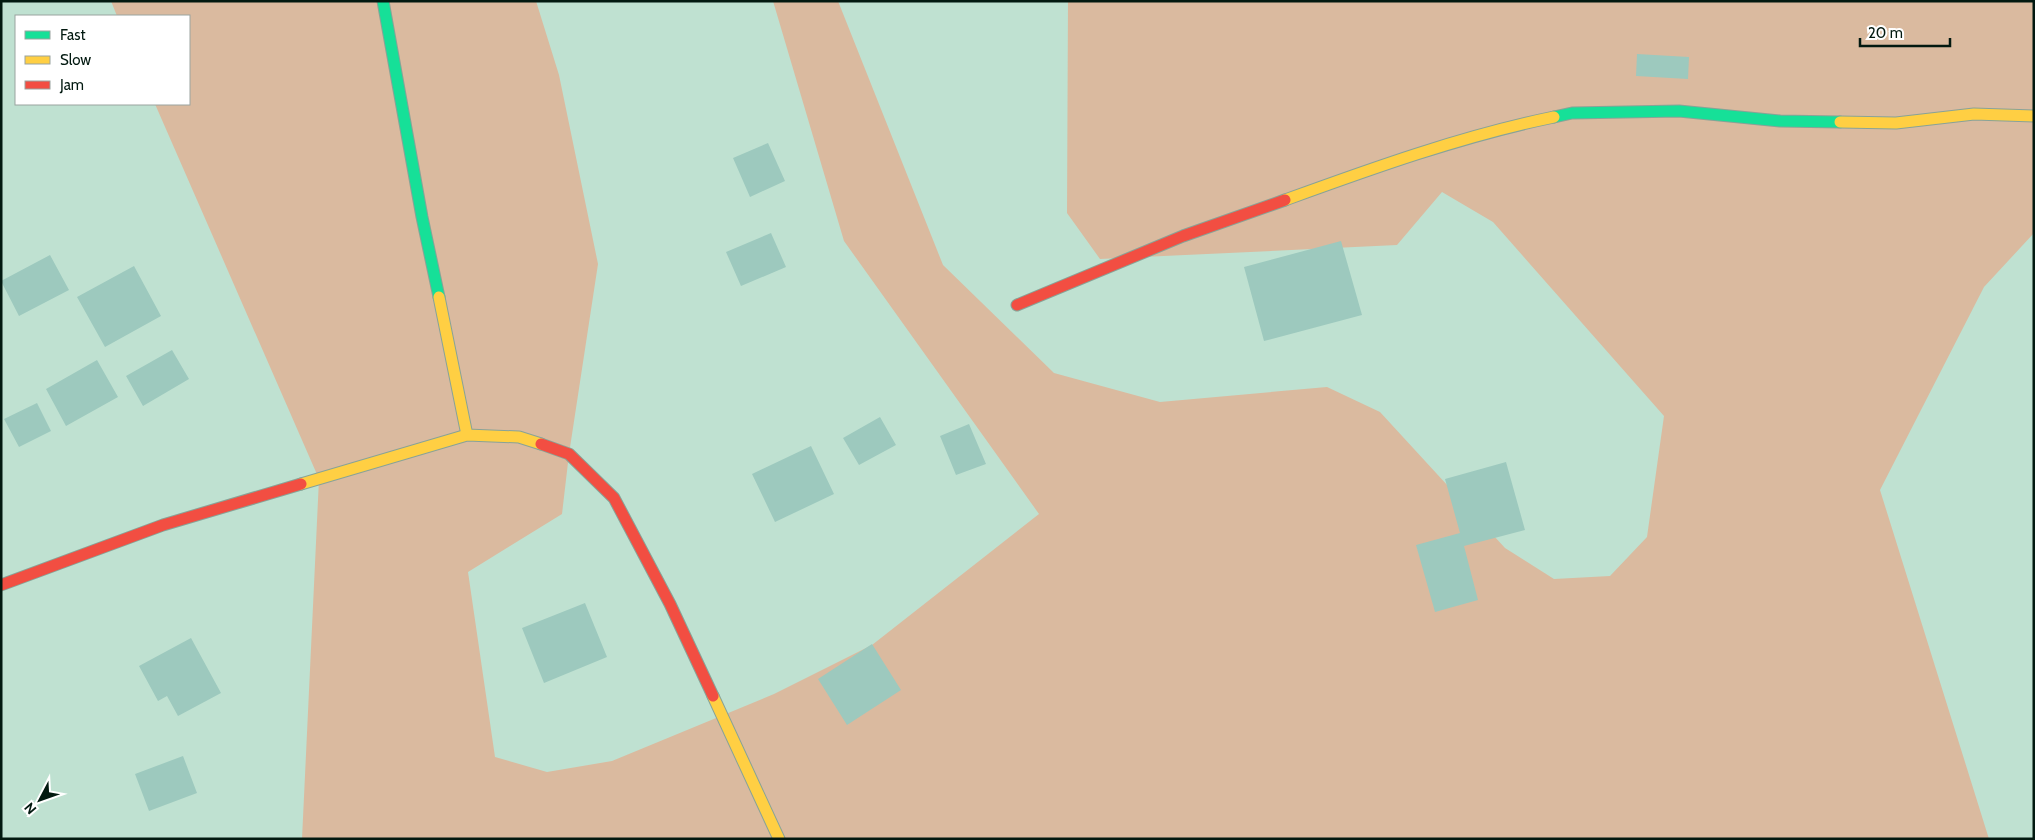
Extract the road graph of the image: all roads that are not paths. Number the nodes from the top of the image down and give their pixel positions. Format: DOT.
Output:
graph roads {
  1 [pos="383,1"];
  2 [pos="2034,116"];
  3 [pos="1017,305"];
  4 [pos="467,435"];
  5 [pos="1,585"];
  6 [pos="779,839"];
  1 -- 4 [label="street"];
  2 -- 3 [label="street"];
  4 -- 5 [label="street"];
  4 -- 6 [label="street"];
}
